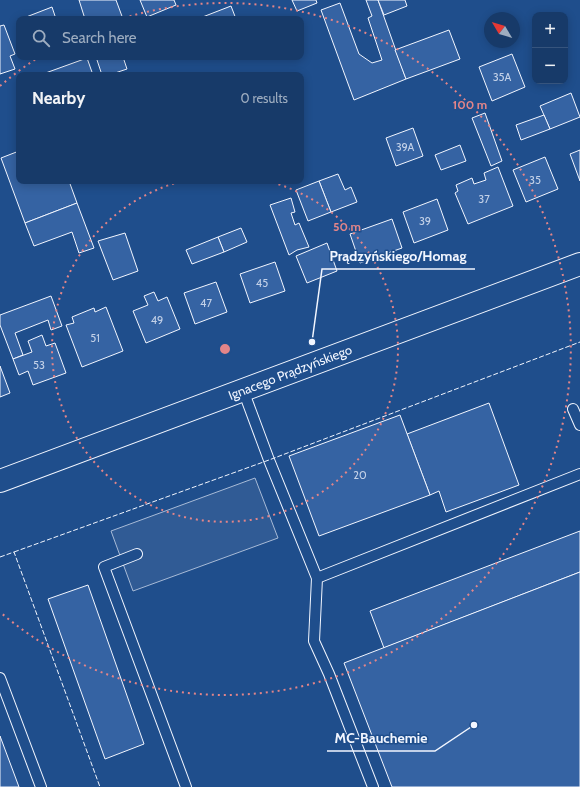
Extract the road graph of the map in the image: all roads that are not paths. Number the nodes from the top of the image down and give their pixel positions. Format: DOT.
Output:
graph roads {
  1 [pos="580,264"];
  2 [pos="243,390"];
  3 [pos="573,409"];
  4 [pos="580,425"];
  5 [pos="580,474"];
  6 [pos="0,481"];
  7 [pos="137,554"];
  8 [pos="317,578"];
  9 [pos="0,678"];
  10 [pos="41,787"];
  11 [pos="186,787"];
  12 [pos="373,787"];
  1 -- 2 [label="street, Ignacego Prądzyńskiego"];
  2 -- 6 [label="street, Ignacego Prądzyńskiego"];
  2 -- 8 [label="lane"];
  3 -- 4 [label="lane"];
  5 -- 8 [label="lane"];
  7 -- 11 [label="lane"];
  8 -- 12 [label="lane"];
  9 -- 10 [label="lane"];
}
